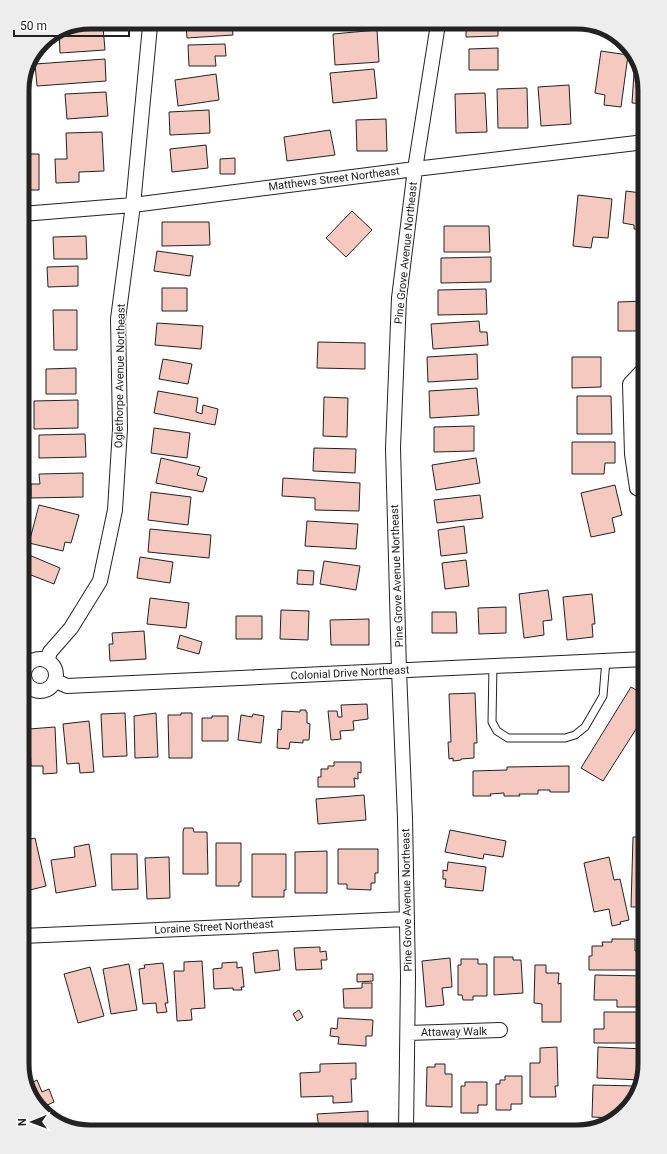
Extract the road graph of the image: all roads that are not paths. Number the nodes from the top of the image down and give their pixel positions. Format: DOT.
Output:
graph roads {
  1 [pos="150,29"];
  2 [pos="437,29"];
  3 [pos="638,143"];
  4 [pos="415,169"];
  5 [pos="133,205"];
  6 [pos="29,213"];
  7 [pos="638,375"];
  8 [pos="638,488"];
  9 [pos="638,659"];
  10 [pos="606,660"];
  11 [pos="47,661"];
  12 [pos="493,665"];
  13 [pos="29,666"];
  14 [pos="399,670"];
  15 [pos="56,681"];
  16 [pos="29,686"];
  17 [pos="406,919"];
  18 [pos="29,936"];
  19 [pos="500,1030"];
  20 [pos="408,1033"];
  21 [pos="406,1125"];
  1 -- 5 [label="street, Oglethorpe Avenue Northeast"];
  2 -- 4 [label="street, Pine Grove Avenue Northeast"];
  3 -- 4 [label="street, Matthews Street Northeast"];
  4 -- 5 [label="street, Matthews Street Northeast"];
  4 -- 14 [label="street, Pine Grove Avenue Northeast"];
  5 -- 6 [label="street, Matthews Street Northeast"];
  5 -- 11 [label="street, Oglethorpe Avenue Northeast"];
  7 -- 8 [label="street"];
  9 -- 10 [label="street, Colonial Drive Northeast"];
  10 -- 12 [label="street, Colonial Drive Northeast"];
  10 -- 12 [label="lane"];
  11 -- 13 [label="street"];
  11 -- 15 [label="street"];
  12 -- 14 [label="street, Colonial Drive Northeast"];
  14 -- 15 [label="street, Colonial Drive Northeast"];
  14 -- 17 [label="street, Pine Grove Avenue Northeast"];
  15 -- 16 [label="street"];
  17 -- 18 [label="street, Loraine Street Northeast"];
  17 -- 20 [label="street, Pine Grove Avenue Northeast"];
  19 -- 20 [label="street, Attaway Walk"];
  20 -- 21 [label="street, Pine Grove Avenue Northeast"];
}
